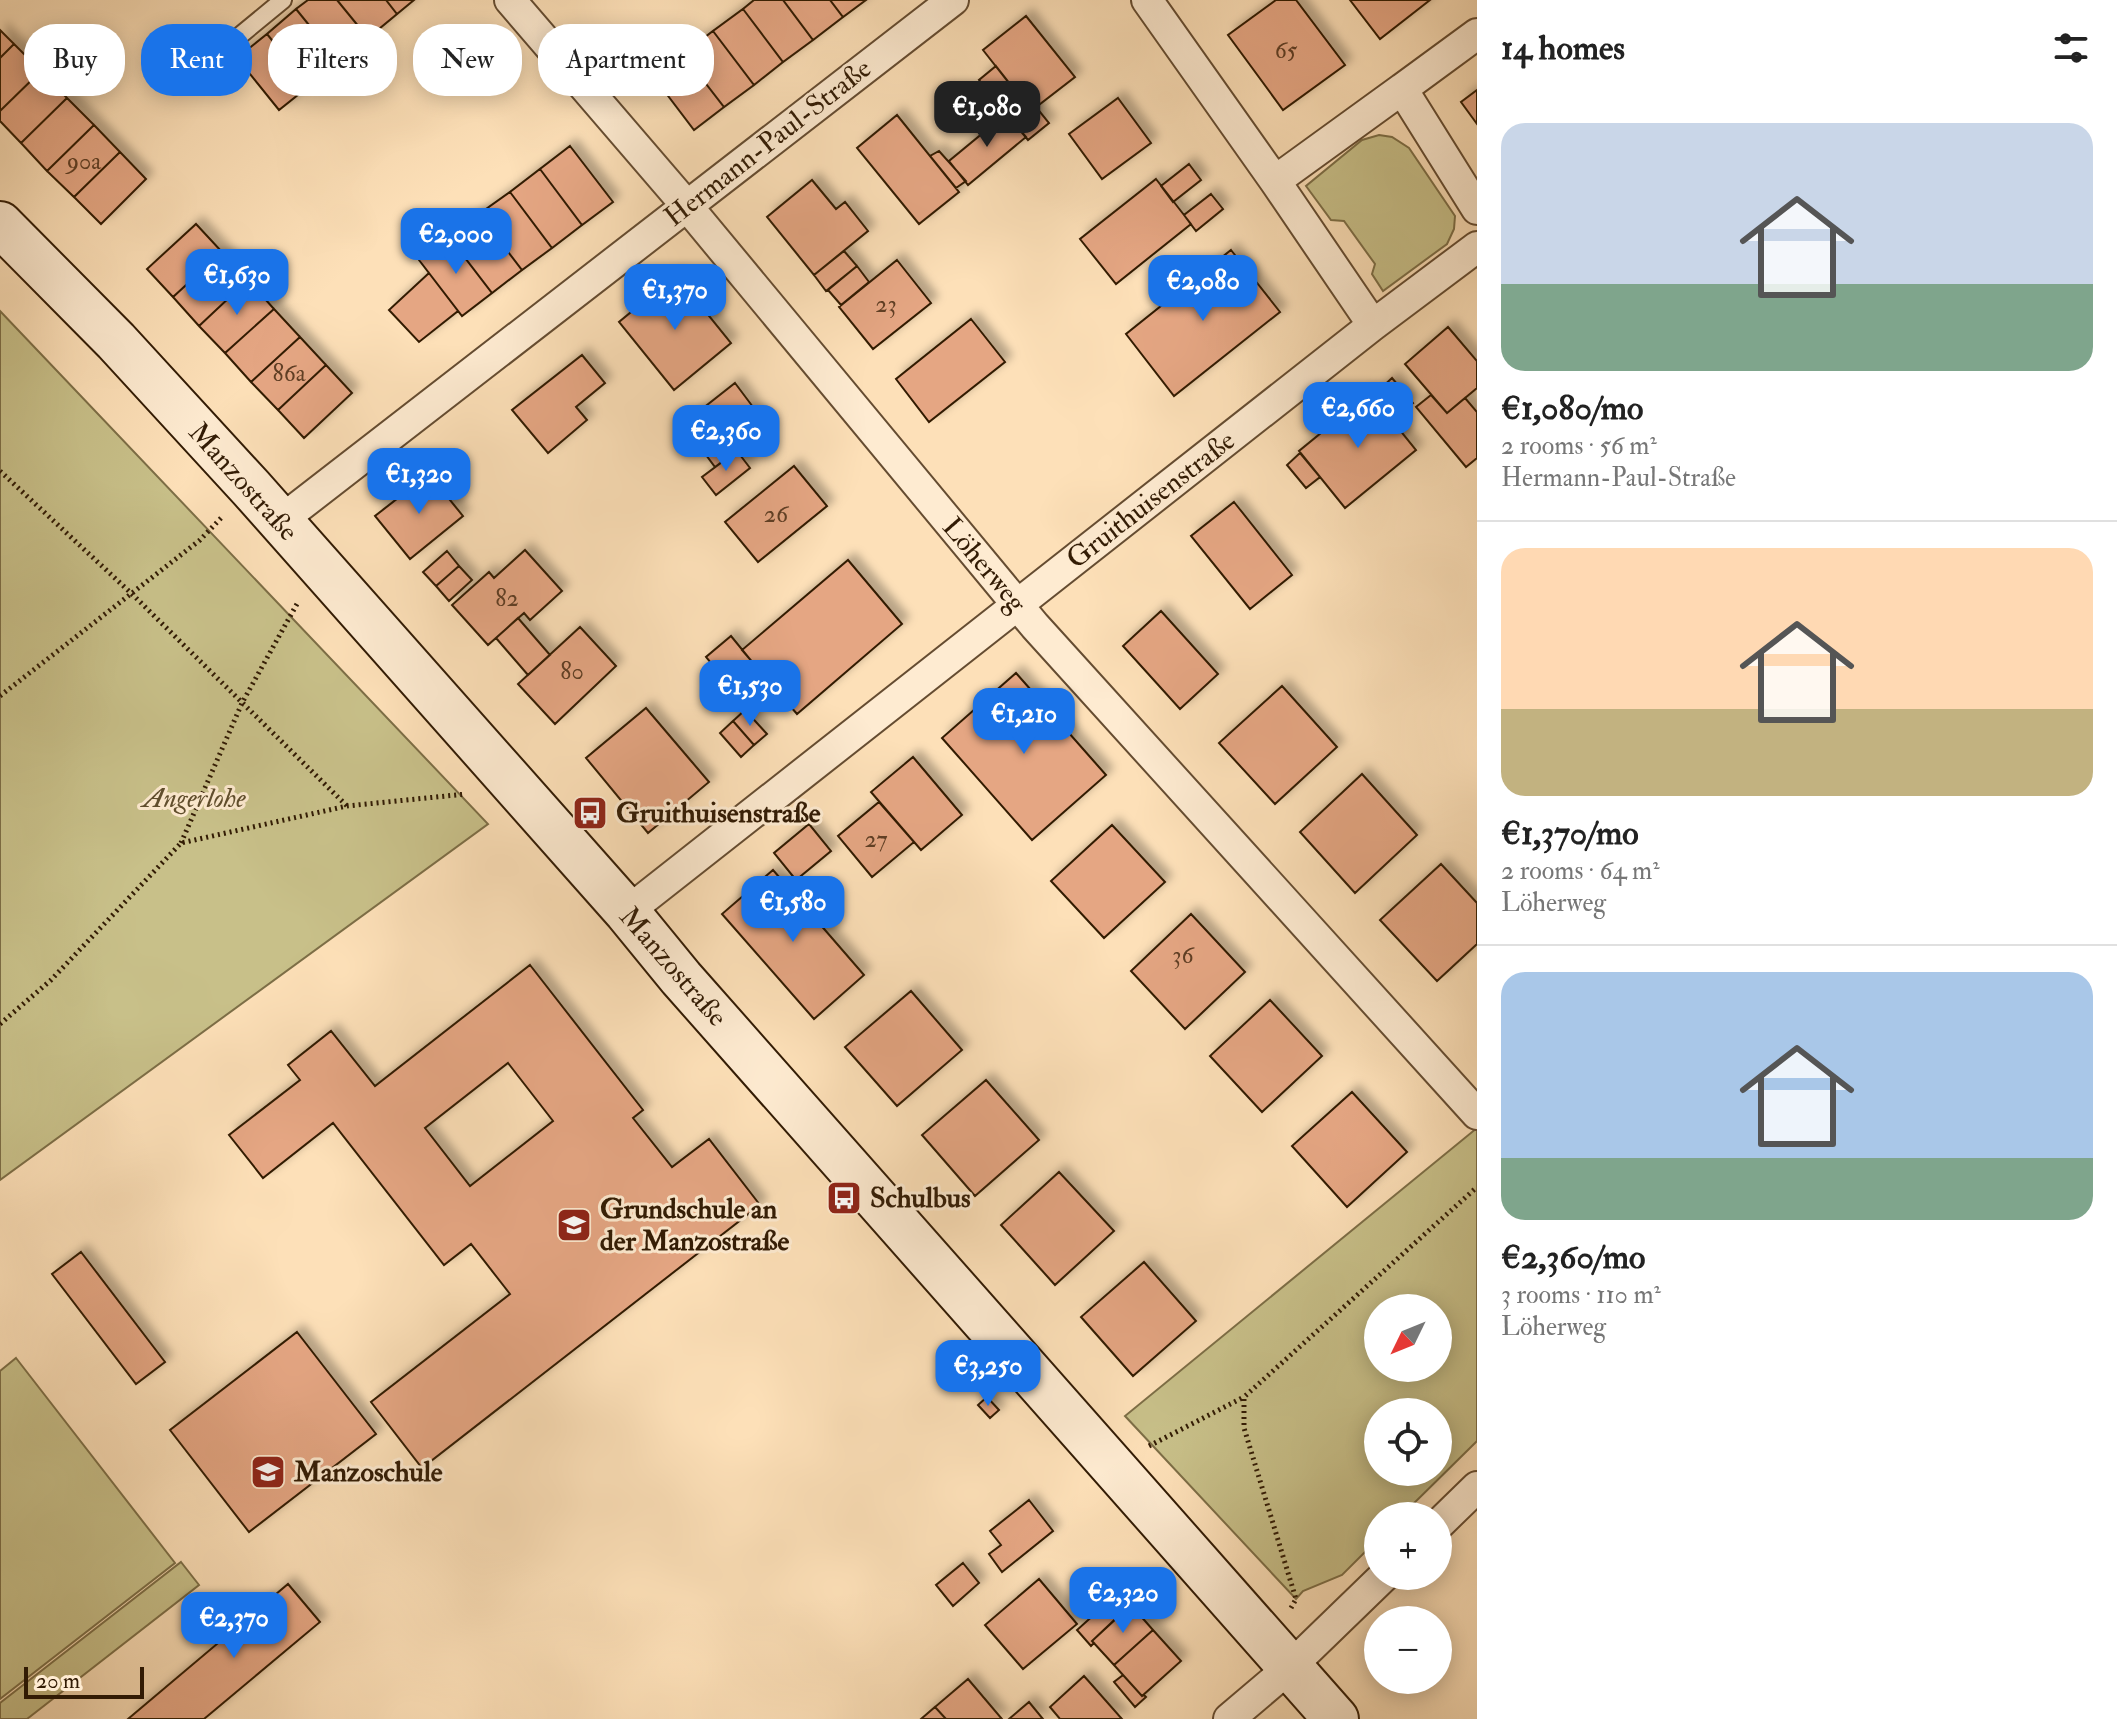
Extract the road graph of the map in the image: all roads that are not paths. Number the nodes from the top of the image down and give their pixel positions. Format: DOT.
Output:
graph roads {
  1 [pos="283,0"];
  2 [pos="510,0"];
  3 [pos="953,0"];
  4 [pos="1147,0"];
  5 [pos="252,26"];
  6 [pos="1477,34"];
  7 [pos="1402,89"];
  8 [pos="1275,181"];
  9 [pos="687,206"];
  10 [pos="1477,209"];
  11 [pos="0,224"];
  12 [pos="1477,247"];
  13 [pos="1373,325"];
  14 [pos="279,522"];
  15 [pos="1018,606"];
  16 [pos="627,912"];
  17 [pos="1477,1114"];
  18 [pos="1477,1487"];
  19 [pos="1452,1511"];
  20 [pos="1370,1590"];
  21 [pos="1289,1668"];
  22 [pos="1229,1719"];
  23 [pos="1336,1719"];
  1 -- 5 [label="lane"];
  2 -- 9 [label="street, Löherweg"];
  3 -- 9 [label="street, Hermann-Paul-Straße"];
  4 -- 8 [label="street"];
  6 -- 7 [label="street"];
  7 -- 8 [label="street"];
  7 -- 10 [label="street"];
  8 -- 13 [label="street"];
  9 -- 14 [label="street, Hermann-Paul-Straße"];
  9 -- 15 [label="street, Löherweg"];
  11 -- 14 [label="street, Manzostraße"];
  12 -- 13 [label="street, Gruithuisenstraße"];
  13 -- 15 [label="street, Gruithuisenstraße"];
  14 -- 16 [label="street, Manzostraße"];
  15 -- 16 [label="street, Gruithuisenstraße"];
  15 -- 17 [label="street, Löherweg"];
  16 -- 21 [label="street, Manzostraße"];
  18 -- 19 [label="street"];
  20 -- 21 [label="street"];
  21 -- 22 [label="street"];
  21 -- 23 [label="street, Manzostraße"];
}
